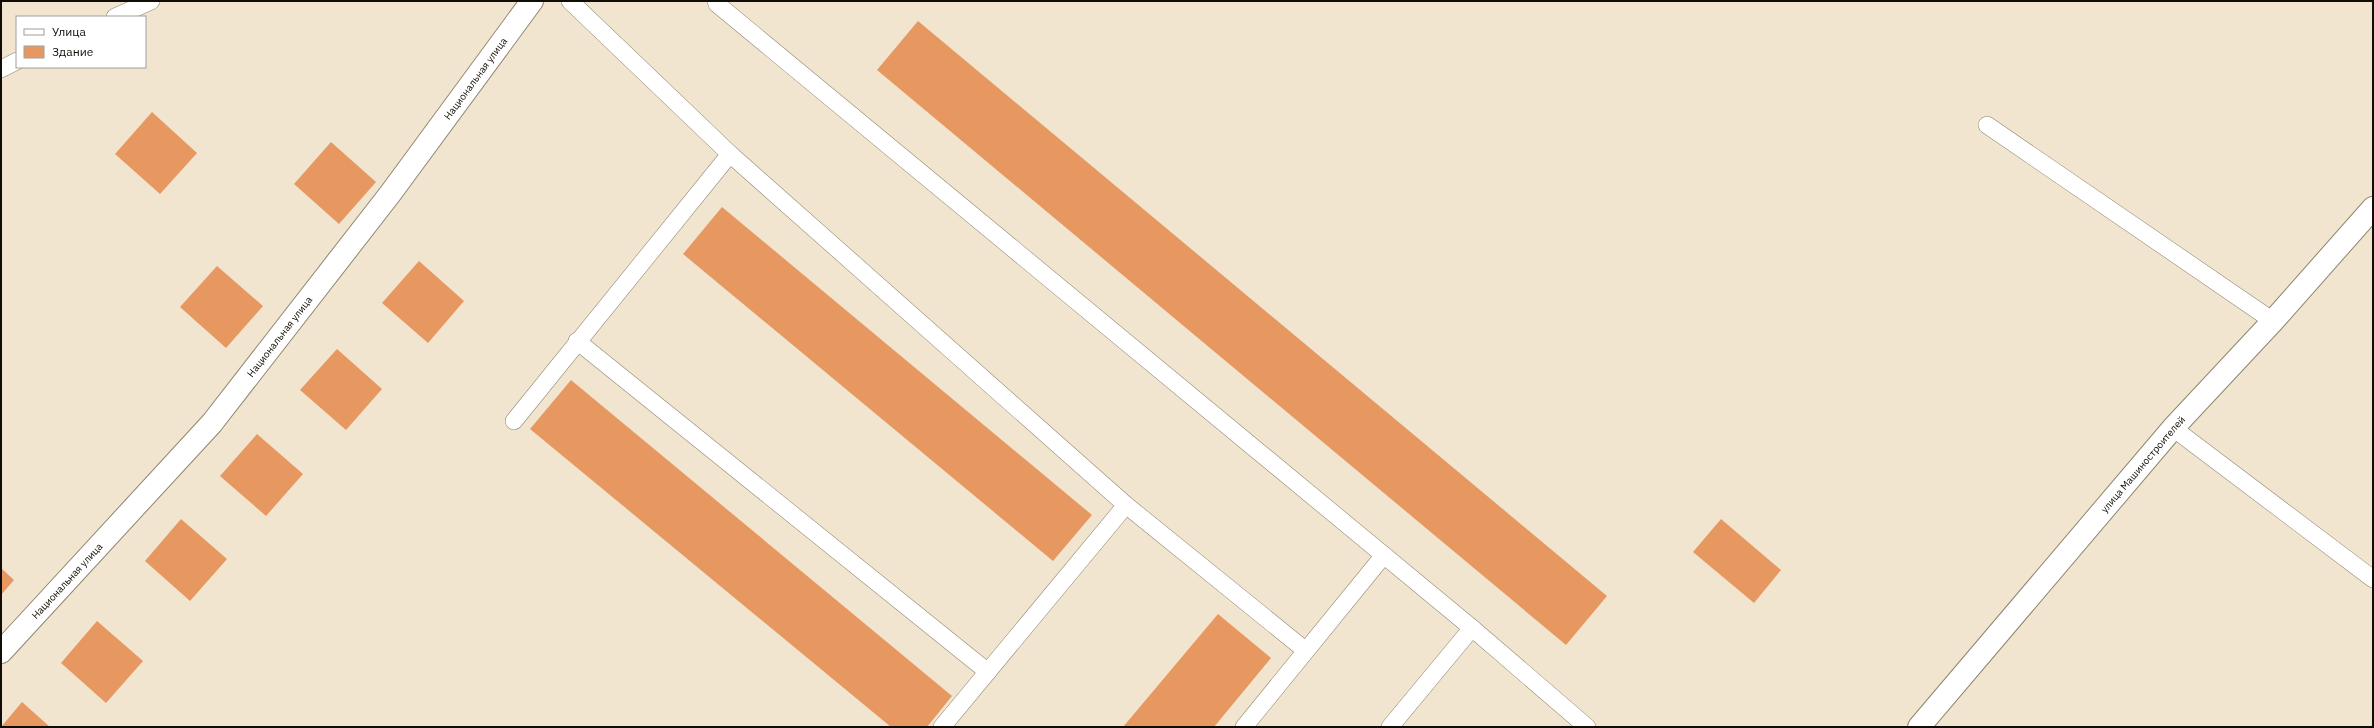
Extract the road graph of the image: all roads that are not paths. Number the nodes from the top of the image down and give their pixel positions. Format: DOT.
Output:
graph roads {
  1 [pos="151,1"];
  2 [pos="532,1"];
  3 [pos="570,1"];
  4 [pos="716,1"];
  5 [pos="117,16"];
  6 [pos="16,62"];
  7 [pos="1,69"];
  8 [pos="1987,125"];
  9 [pos="730,154"];
  10 [pos="2373,208"];
  11 [pos="2273,321"];
  12 [pos="577,341"];
  13 [pos="514,421"];
  14 [pos="2173,428"];
  15 [pos="1126,505"];
  16 [pos="1384,555"];
  17 [pos="2373,579"];
  18 [pos="1472,628"];
  19 [pos="1305,650"];
  20 [pos="1,652"];
  21 [pos="988,672"];
  22 [pos="942,727"];
  23 [pos="1244,727"];
  24 [pos="1390,727"];
  25 [pos="1587,727"];
  26 [pos="1919,727"];
  1 -- 5 [label="lane"];
  2 -- 20 [label="street, Национальная улица"];
  3 -- 9 [label="lane"];
  4 -- 16 [label="lane"];
  6 -- 7 [label="lane"];
  8 -- 11 [label="lane"];
  9 -- 12 [label="lane"];
  9 -- 15 [label="lane"];
  10 -- 11 [label="street, улица Машиностроителей"];
  11 -- 14 [label="street, улица Машиностроителей"];
  12 -- 13 [label="lane"];
  12 -- 21 [label="lane"];
  14 -- 17 [label="lane"];
  14 -- 26 [label="street, улица Машиностроителей"];
  15 -- 19 [label="lane"];
  15 -- 21 [label="lane"];
  16 -- 18 [label="lane"];
  16 -- 19 [label="lane"];
  18 -- 24 [label="lane"];
  18 -- 25 [label="lane"];
  19 -- 23 [label="lane"];
  21 -- 22 [label="lane"];
}
